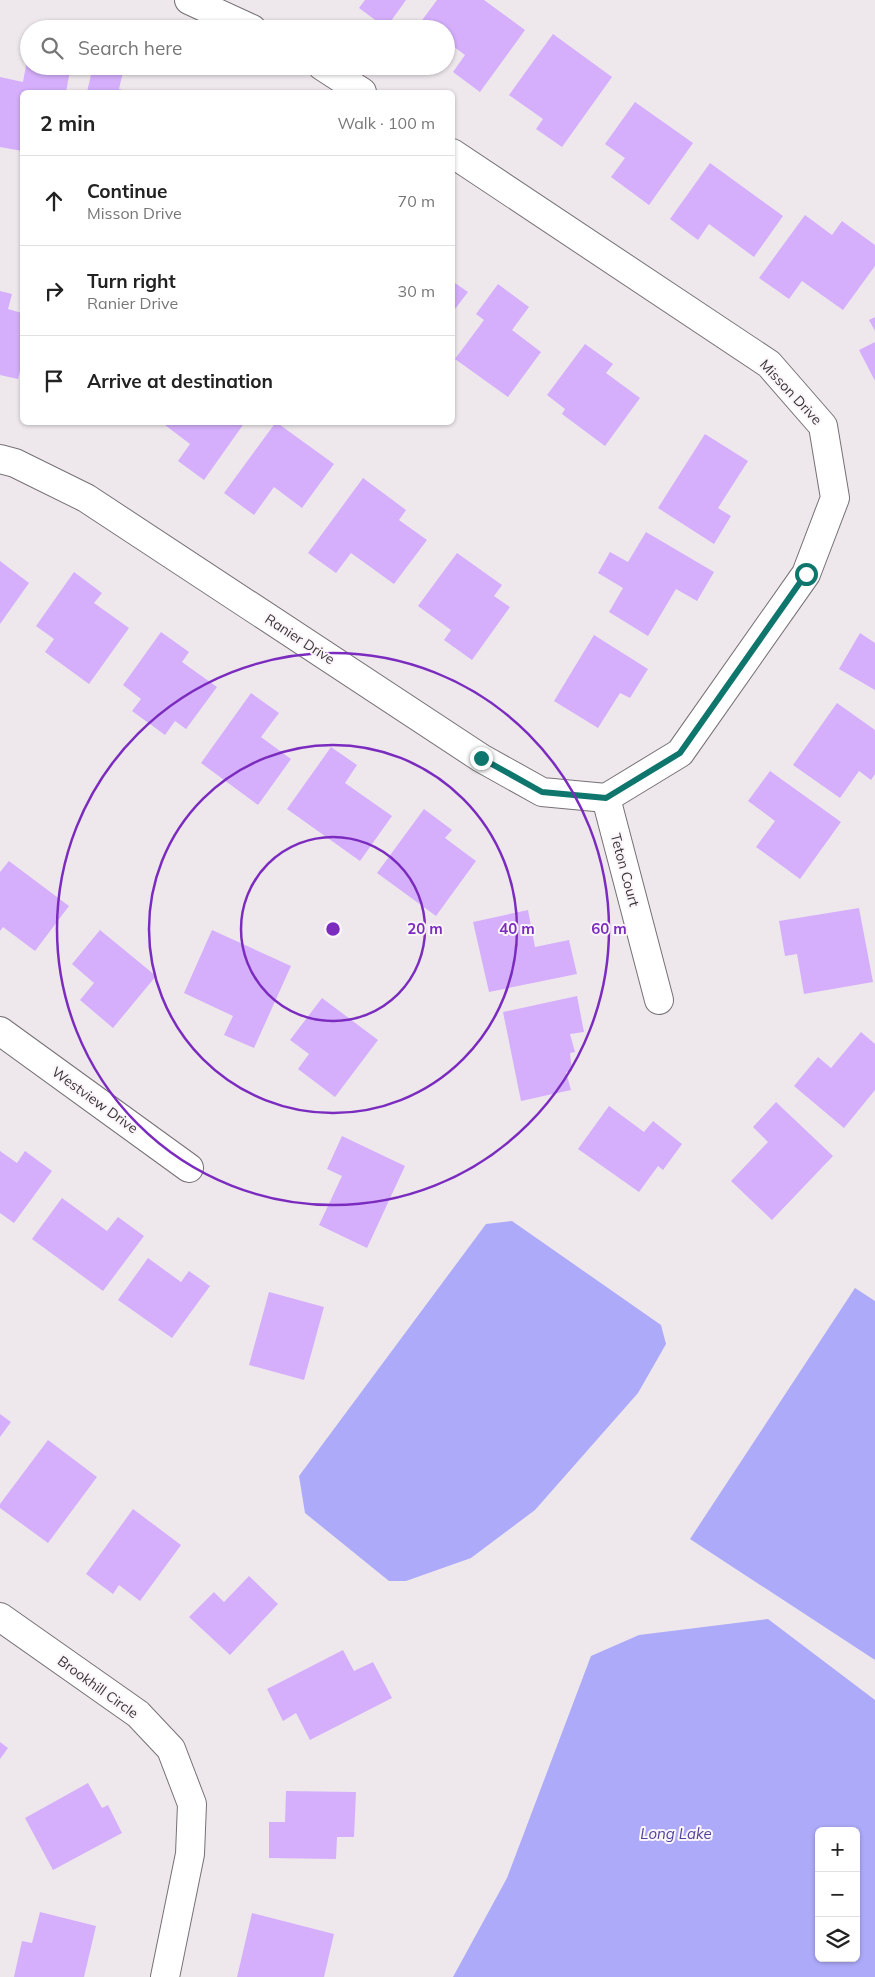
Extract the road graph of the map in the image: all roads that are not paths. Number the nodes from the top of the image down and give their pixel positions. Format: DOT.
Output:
graph roads {
  1 [pos="189,0"];
  2 [pos="232,20"];
  3 [pos="336,75"];
  4 [pos="359,90"];
  5 [pos="455,155"];
  6 [pos="0,458"];
  7 [pos="606,798"];
  8 [pos="659,1000"];
  9 [pos="0,1031"];
  10 [pos="189,1168"];
  11 [pos="0,1617"];
  12 [pos="164,1977"];
  1 -- 2 [label="street"];
  3 -- 4 [label="street"];
  5 -- 7 [label="street, Misson Drive"];
  6 -- 7 [label="street, Ranier Drive"];
  7 -- 8 [label="street, Teton Court"];
  9 -- 10 [label="street, Westview Drive"];
  11 -- 12 [label="street, Brookhill Circle"];
}
